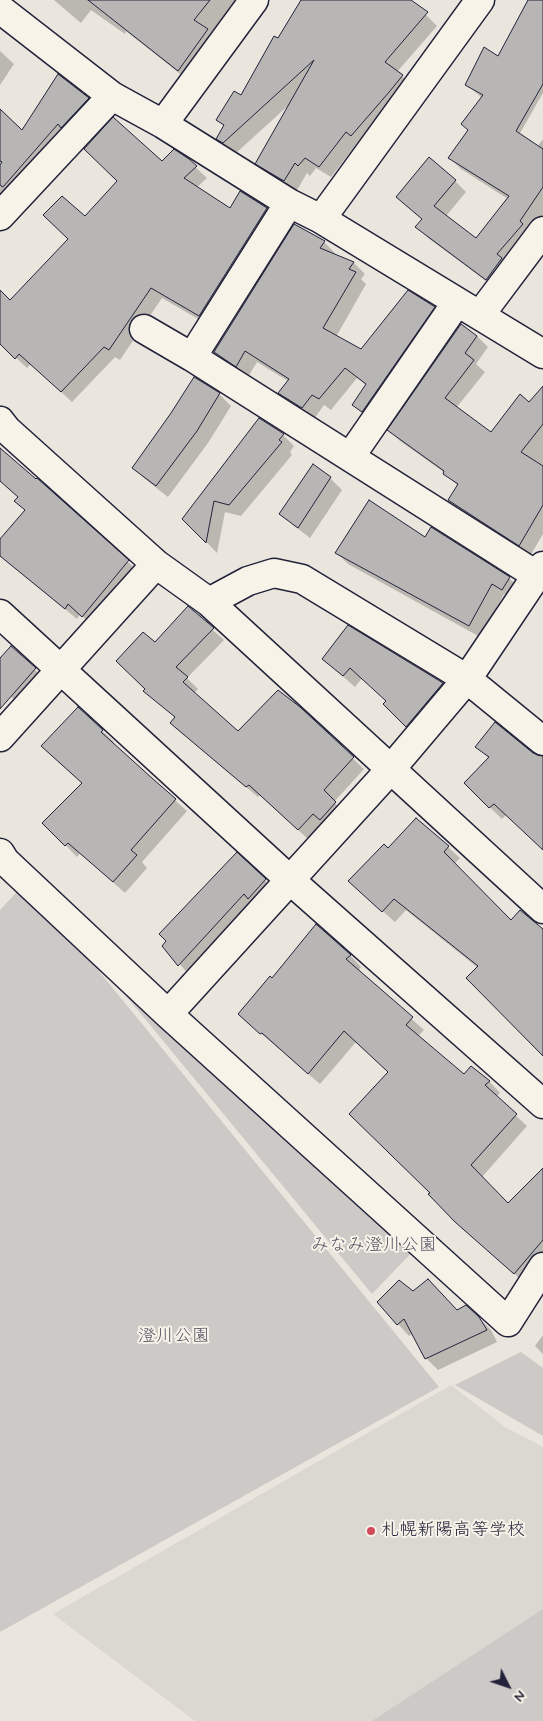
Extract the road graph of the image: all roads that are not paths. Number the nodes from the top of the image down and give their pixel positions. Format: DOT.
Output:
graph roads {
  1 [pos="254,0"];
  2 [pos="480,0"];
  3 [pos="6,7"];
  4 [pos="112,96"];
  5 [pos="163,124"];
  6 [pos="289,202"];
  7 [pos="0,216"];
  8 [pos="320,219"];
  9 [pos="543,231"];
  10 [pos="457,302"];
  11 [pos="480,315"];
  12 [pos="144,329"];
  13 [pos="543,354"];
  14 [pos="192,357"];
  15 [pos="0,421"];
  16 [pos="350,457"];
  17 [pos="156,564"];
  18 [pos="540,571"];
  19 [pos="209,602"];
  20 [pos="0,614"];
  21 [pos="61,670"];
  22 [pos="467,679"];
  23 [pos="0,737"];
  24 [pos="543,742"];
  25 [pos="390,770"];
  26 [pos="0,853"];
  27 [pos="290,880"];
  28 [pos="543,909"];
  29 [pos="168,1014"];
  30 [pos="543,1104"];
  31 [pos="540,1278"];
  1 -- 5 [label="street"];
  2 -- 8 [label="street"];
  3 -- 4 [label="street"];
  4 -- 5 [label="street"];
  4 -- 7 [label="street"];
  5 -- 6 [label="street"];
  6 -- 8 [label="street"];
  6 -- 14 [label="street"];
  8 -- 10 [label="street"];
  9 -- 11 [label="street"];
  10 -- 11 [label="street"];
  10 -- 16 [label="street"];
  11 -- 13 [label="street"];
  12 -- 14 [label="street"];
  14 -- 16 [label="street"];
  15 -- 17 [label="street"];
  16 -- 18 [label="street"];
  17 -- 19 [label="street"];
  17 -- 21 [label="street"];
  18 -- 22 [label="street"];
  19 -- 22 [label="street"];
  19 -- 25 [label="street"];
  20 -- 21 [label="street"];
  21 -- 23 [label="street"];
  21 -- 27 [label="street"];
  22 -- 24 [label="street"];
  22 -- 25 [label="street"];
  25 -- 27 [label="street"];
  25 -- 28 [label="street"];
  26 -- 29 [label="street"];
  27 -- 29 [label="street"];
  27 -- 30 [label="street"];
  29 -- 31 [label="street"];
}
